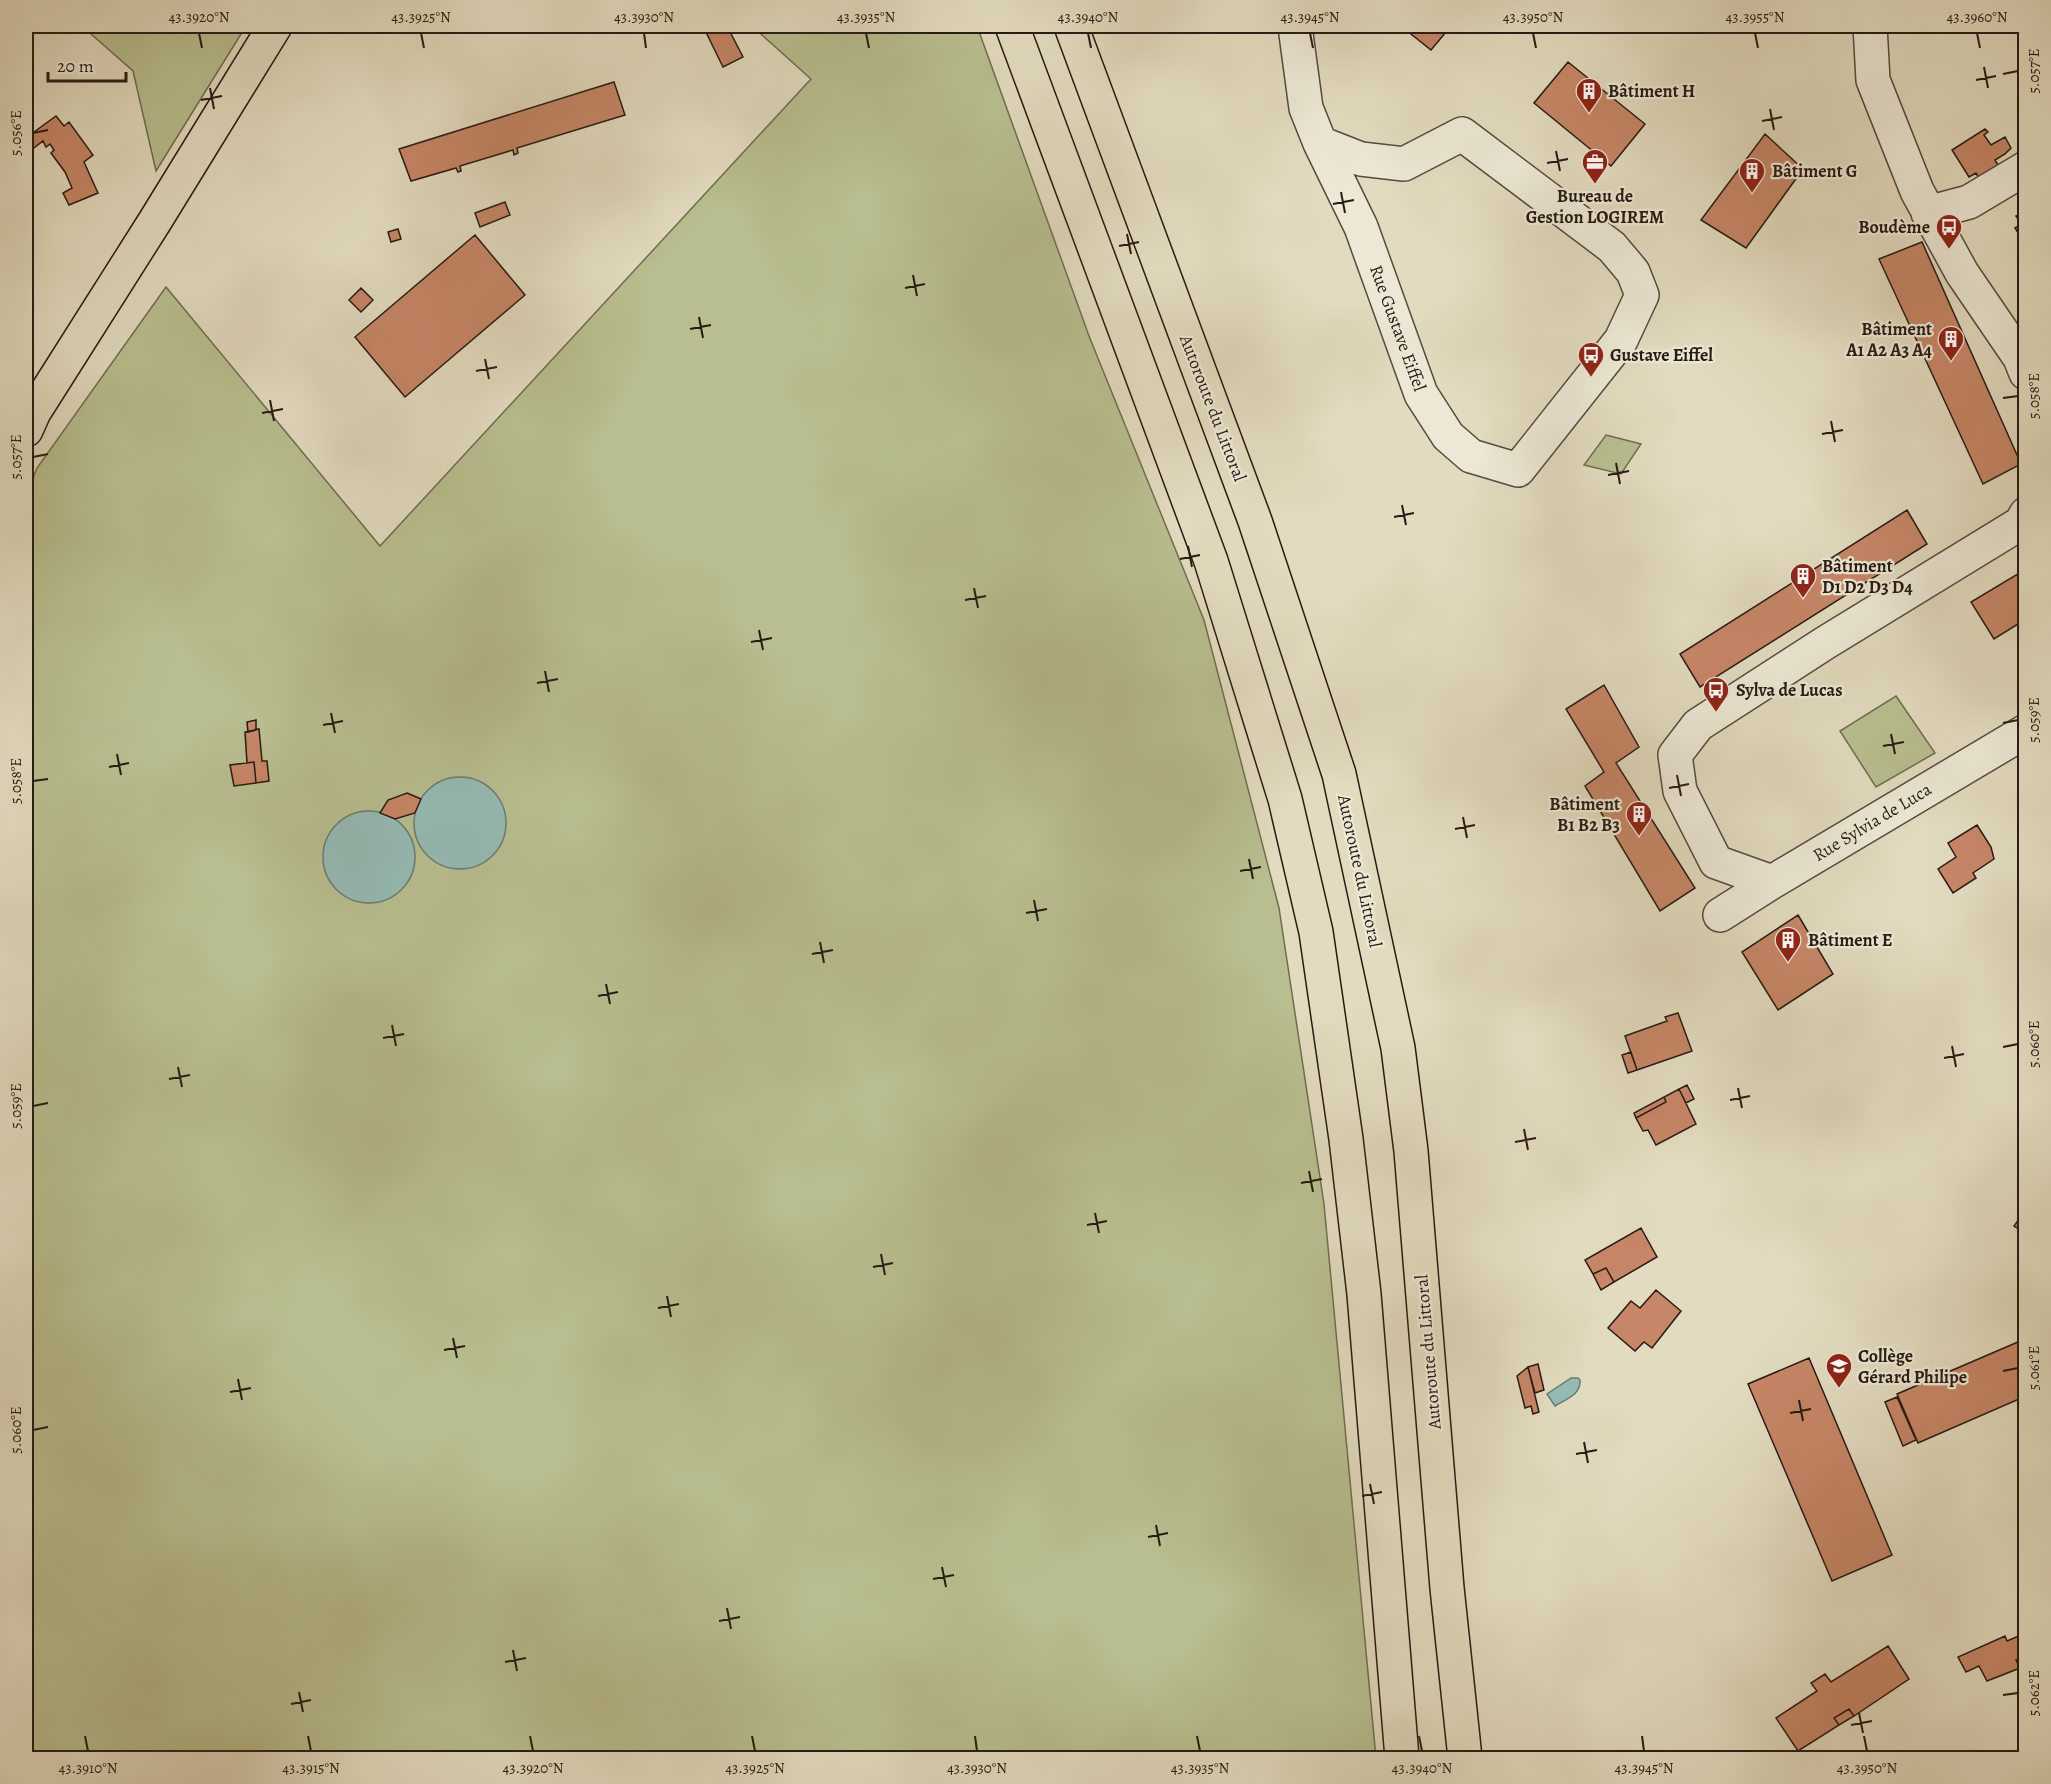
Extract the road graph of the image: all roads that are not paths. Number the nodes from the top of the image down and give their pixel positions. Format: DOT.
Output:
graph roads {
  1 [pos="275,26"];
  2 [pos="1012,26"];
  3 [pos="1071,26"];
  4 [pos="1298,26"];
  5 [pos="1870,26"];
  6 [pos="1320,142"];
  7 [pos="2025,168"];
  8 [pos="1928,213"];
  9 [pos="2025,373"];
  10 [pos="26,430"];
  11 [pos="2025,514"];
  12 [pos="2025,731"];
  13 [pos="1772,882"];
  14 [pos="1720,915"];
  15 [pos="1402,1758"];
  16 [pos="1465,1758"];
  1 -- 10 [label="main road"];
  2 -- 15 [label="main road"];
  3 -- 16 [label="main road, Autoroute du Littoral"];
  4 -- 6 [label="street, Rue Gustave Eiffel"];
  5 -- 8 [label="street"];
  6 -- 6 [label="street, Rue Gustave Eiffel"];
  7 -- 8 [label="street"];
  8 -- 9 [label="street"];
  11 -- 13 [label="street"];
  12 -- 13 [label="street, Rue Sylvia de Luca"];
  13 -- 14 [label="street, Rue Sylvia de Luca"];
}
